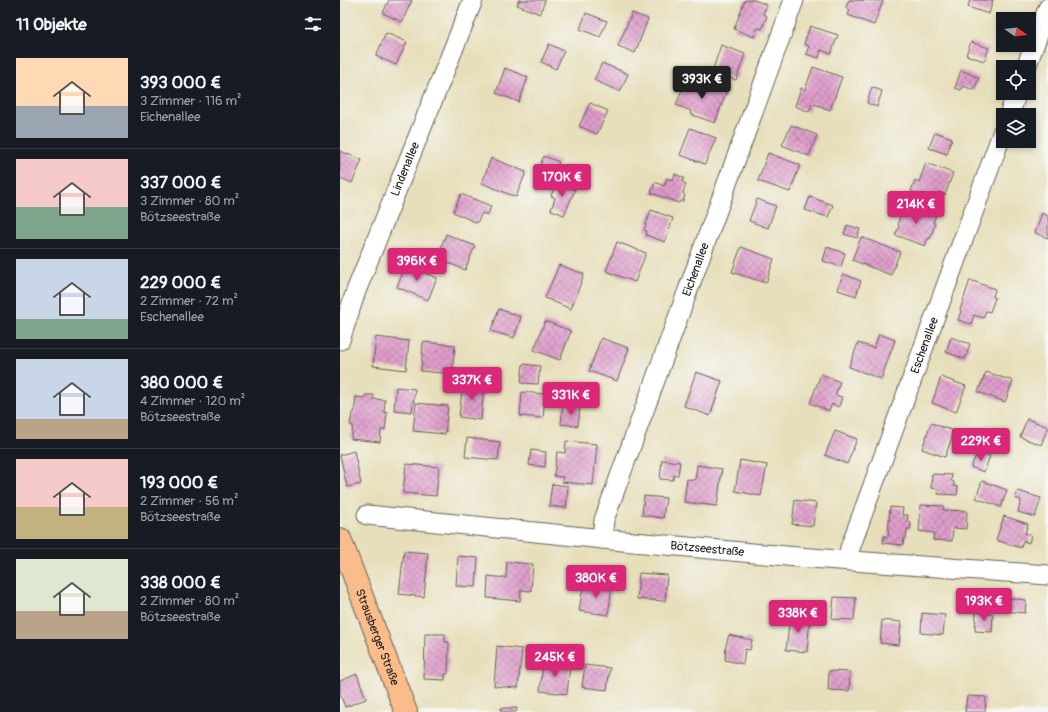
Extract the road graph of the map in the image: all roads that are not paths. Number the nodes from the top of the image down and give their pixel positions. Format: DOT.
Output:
graph roads {
  1 [pos="473,0"];
  2 [pos="794,0"];
  3 [pos="1048,8"];
  4 [pos="1029,60"];
  5 [pos="996,148"];
  6 [pos="340,340"];
  7 [pos="367,515"];
  8 [pos="340,539"];
  9 [pos="602,539"];
  10 [pos="848,560"];
  11 [pos="1048,575"];
  12 [pos="406,712"];
  1 -- 6 [label="street, Lindenallee"];
  2 -- 9 [label="street, Eichenallee"];
  3 -- 4 [label="street"];
  5 -- 10 [label="street, Eschenallee"];
  7 -- 9 [label="street, Bötzseestraße"];
  8 -- 12 [label="main road, Strausberger Straße"];
  9 -- 10 [label="street, Bötzseestraße"];
  10 -- 11 [label="street, Bötzseestraße"];
}
